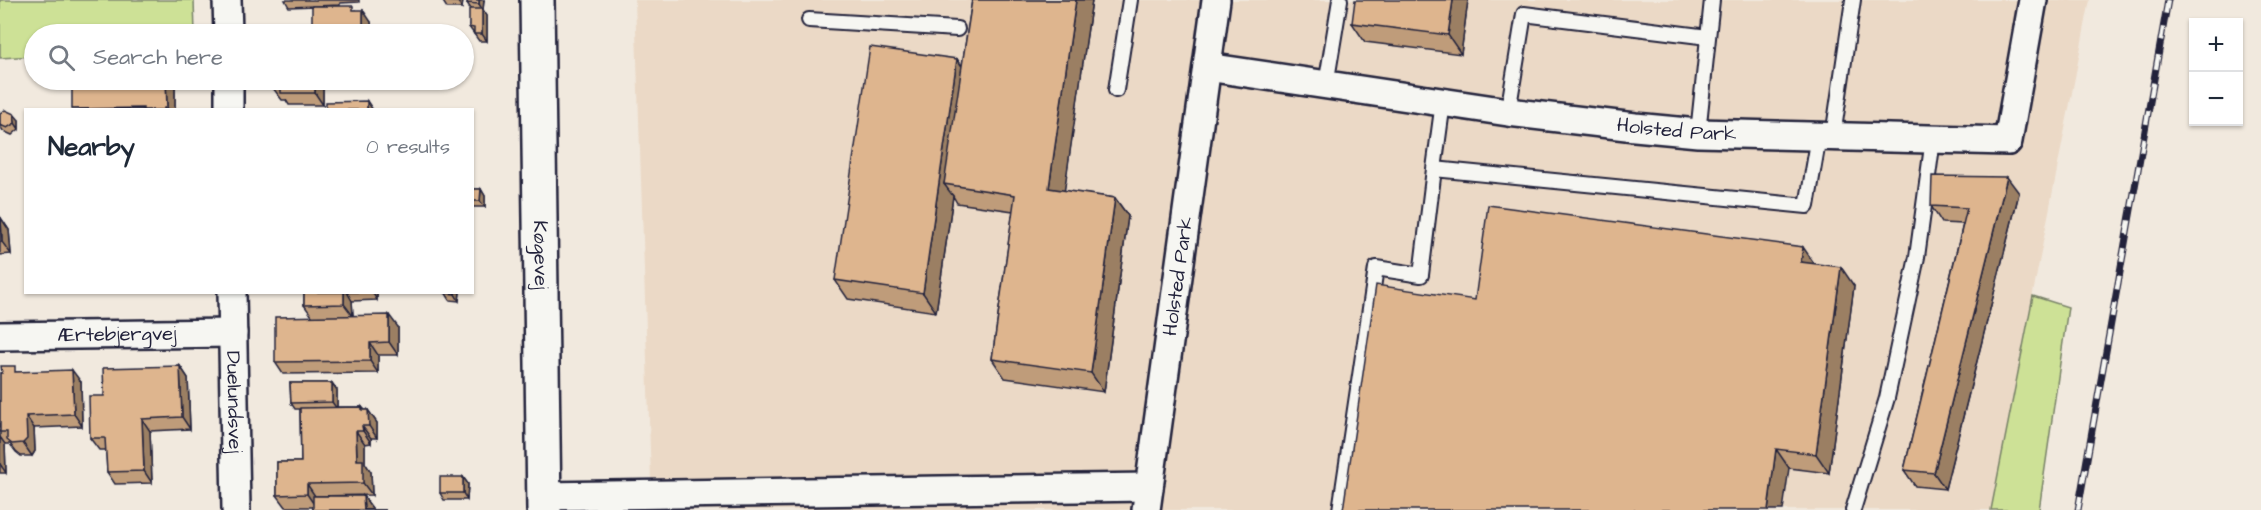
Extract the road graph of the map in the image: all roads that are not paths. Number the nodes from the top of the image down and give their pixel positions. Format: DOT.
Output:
graph roads {
  1 [pos="227,0"];
  2 [pos="537,0"];
  3 [pos="1130,0"];
  4 [pos="1216,0"];
  5 [pos="1340,0"];
  6 [pos="1712,0"];
  7 [pos="1853,0"];
  8 [pos="2033,0"];
  9 [pos="809,20"];
  10 [pos="228,24"];
  11 [pos="957,29"];
  12 [pos="1708,37"];
  13 [pos="1207,67"];
  14 [pos="1326,85"];
  15 [pos="228,90"];
  16 [pos="1116,90"];
  17 [pos="1443,102"];
  18 [pos="229,108"];
  19 [pos="1508,112"];
  20 [pos="1698,133"];
  21 [pos="1826,136"];
  22 [pos="1933,139"];
  23 [pos="1434,169"];
  24 [pos="232,294"];
  25 [pos="233,333"];
  26 [pos="0,336"];
  27 [pos="1148,499"];
  28 [pos="544,503"];
  29 [pos="236,510"];
  30 [pos="1340,510"];
  31 [pos="1853,510"];
  1 -- 10 [label="street"];
  2 -- 28 [label="street, Køgevej"];
  3 -- 16 [label="lane"];
  4 -- 13 [label="street, Holsted Park"];
  5 -- 14 [label="lane"];
  6 -- 12 [label="lane"];
  7 -- 21 [label="lane"];
  8 -- 22 [label="street, Holsted Park"];
  9 -- 11 [label="lane"];
  12 -- 19 [label="lane"];
  12 -- 20 [label="lane"];
  13 -- 14 [label="street, Holsted Park"];
  13 -- 27 [label="street, Holsted Park"];
  14 -- 17 [label="street, Holsted Park"];
  15 -- 18 [label="street"];
  17 -- 19 [label="street, Holsted Park"];
  17 -- 23 [label="lane"];
  19 -- 20 [label="street, Holsted Park"];
  20 -- 21 [label="street, Holsted Park"];
  21 -- 22 [label="street, Holsted Park"];
  21 -- 23 [label="lane"];
  22 -- 31 [label="lane"];
  23 -- 30 [label="lane"];
  24 -- 25 [label="street, Duelundsvej"];
  25 -- 26 [label="street, Ærtebjergvej"];
  25 -- 29 [label="street, Duelundsvej"];
  27 -- 28 [label="street, Holsted Park"];
}
